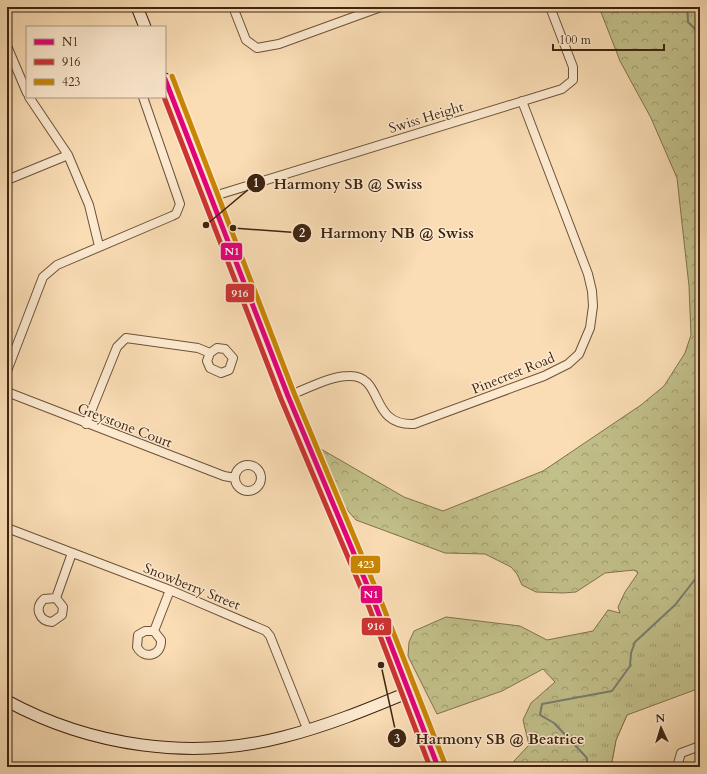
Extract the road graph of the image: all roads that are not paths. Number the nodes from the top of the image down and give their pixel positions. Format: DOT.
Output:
graph roads {
  1 [pos="137,7"];
  2 [pos="233,7"];
  3 [pos="380,7"];
  4 [pos="550,7"];
  5 [pos="145,26"];
  6 [pos="7,46"];
  7 [pos="166,82"];
  8 [pos="26,91"];
  9 [pos="30,98"];
  10 [pos="143,98"];
  11 [pos="522,101"];
  12 [pos="68,155"];
  13 [pos="7,180"];
  14 [pos="210,196"];
  15 [pos="99,246"];
  16 [pos="210,353"];
  17 [pos="7,371"];
  18 [pos="7,392"];
  19 [pos="288,396"];
  20 [pos="86,424"];
  21 [pos="235,478"];
  22 [pos="7,528"];
  23 [pos="72,552"];
  24 [pos="170,590"];
  25 [pos="56,598"];
  26 [pos="154,631"];
  27 [pos="409,692"];
  28 [pos="7,701"];
  29 [pos="308,731"];
  30 [pos="700,746"];
  31 [pos="438,767"];
  32 [pos="677,767"];
  1 -- 5 [label="main road"];
  2 -- 3 [label="street"];
  4 -- 11 [label="street, Swiss Height"];
  6 -- 8 [label="street"];
  7 -- 14 [label="main road"];
  9 -- 12 [label="street"];
  10 -- 15 [label="street"];
  11 -- 14 [label="street, Swiss Height"];
  11 -- 19 [label="street, Pinecrest Road"];
  12 -- 13 [label="street"];
  12 -- 15 [label="street"];
  14 -- 19 [label="main road"];
  15 -- 17 [label="street"];
  16 -- 20 [label="street"];
  18 -- 20 [label="street, Greystone Court"];
  19 -- 27 [label="main road"];
  20 -- 21 [label="street, Greystone Court"];
  22 -- 23 [label="street, Snowberry Street"];
  23 -- 24 [label="street, Snowberry Street"];
  23 -- 25 [label="street"];
  24 -- 26 [label="street"];
  24 -- 29 [label="street, Snowberry Street"];
  27 -- 29 [label="main road"];
  27 -- 31 [label="main road"];
  28 -- 29 [label="main road"];
  30 -- 32 [label="street"];
}
